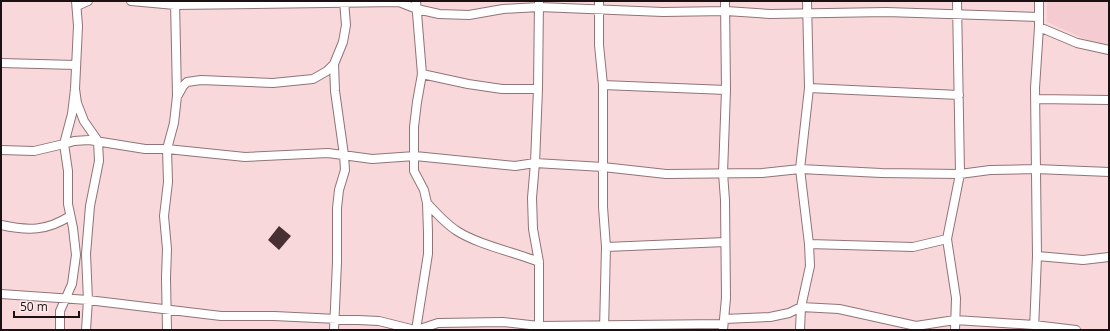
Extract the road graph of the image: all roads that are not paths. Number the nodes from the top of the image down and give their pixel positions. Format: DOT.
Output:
graph roads {
  1 [pos="88,1"];
  2 [pos="131,1"];
  3 [pos="725,1"];
  4 [pos="807,1"];
  5 [pos="957,1"];
  6 [pos="1039,1"];
  7 [pos="345,2"];
  8 [pos="175,3"];
  9 [pos="77,4"];
  10 [pos="539,4"];
  11 [pos="417,5"];
  12 [pos="599,5"];
  13 [pos="726,12"];
  14 [pos="807,12"];
  15 [pos="956,15"];
  16 [pos="1039,17"];
  17 [pos="1039,27"];
  18 [pos="1109,50"];
  19 [pos="1,63"];
  20 [pos="334,64"];
  21 [pos="76,65"];
  22 [pos="422,74"];
  23 [pos="603,85"];
  24 [pos="809,88"];
  25 [pos="75,89"];
  26 [pos="538,89"];
  27 [pos="726,90"];
  28 [pos="959,95"];
  29 [pos="177,96"];
  30 [pos="1035,99"];
  31 [pos="1109,100"];
  32 [pos="98,141"];
  33 [pos="64,144"];
  34 [pos="167,149"];
  35 [pos="1,150"];
  36 [pos="344,155"];
  37 [pos="415,156"];
  38 [pos="535,163"];
  39 [pos="603,167"];
  40 [pos="800,169"];
  41 [pos="1036,169"];
  42 [pos="1109,172"];
  43 [pos="723,173"];
  44 [pos="960,174"];
  45 [pos="427,203"];
  46 [pos="70,216"];
  47 [pos="1,226"];
  48 [pos="947,239"];
  49 [pos="725,242"];
  50 [pos="809,244"];
  51 [pos="606,247"];
  52 [pos="1037,256"];
  53 [pos="1109,257"];
  54 [pos="539,262"];
  55 [pos="1,294"];
  56 [pos="66,298"];
  57 [pos="88,300"];
  58 [pos="802,307"];
  59 [pos="166,308"];
  60 [pos="335,318"];
  61 [pos="955,320"];
  62 [pos="723,325"];
  63 [pos="1034,327"];
  64 [pos="539,328"];
  65 [pos="604,328"];
  66 [pos="60,330"];
  67 [pos="86,330"];
  68 [pos="167,330"];
  69 [pos="334,330"];
  70 [pos="416,330"];
  71 [pos="800,330"];
  72 [pos="955,330"];
  73 [pos="1076,330"];
  1 -- 9 [label="street"];
  2 -- 8 [label="street"];
  3 -- 13 [label="street"];
  4 -- 14 [label="street"];
  5 -- 15 [label="street"];
  6 -- 16 [label="street"];
  7 -- 8 [label="street"];
  7 -- 11 [label="street"];
  7 -- 20 [label="street"];
  8 -- 29 [label="street"];
  9 -- 21 [label="street"];
  10 -- 11 [label="street"];
  10 -- 12 [label="street"];
  10 -- 26 [label="street"];
  11 -- 22 [label="street"];
  12 -- 13 [label="street"];
  12 -- 23 [label="street"];
  13 -- 14 [label="street"];
  13 -- 27 [label="street"];
  14 -- 15 [label="street"];
  14 -- 24 [label="street"];
  15 -- 16 [label="street"];
  15 -- 28 [label="street"];
  16 -- 17 [label="street"];
  17 -- 18 [label="street"];
  17 -- 30 [label="street"];
  19 -- 21 [label="street"];
  20 -- 29 [label="street"];
  20 -- 36 [label="street"];
  21 -- 25 [label="street"];
  22 -- 26 [label="street"];
  22 -- 37 [label="street"];
  23 -- 27 [label="street"];
  23 -- 39 [label="street"];
  24 -- 28 [label="street"];
  24 -- 40 [label="street"];
  25 -- 32 [label="street"];
  25 -- 33 [label="street"];
  26 -- 38 [label="street"];
  27 -- 43 [label="street"];
  28 -- 44 [label="street"];
  29 -- 34 [label="street"];
  30 -- 31 [label="street"];
  30 -- 41 [label="street"];
  32 -- 33 [label="street"];
  32 -- 34 [label="street"];
  32 -- 57 [label="street"];
  33 -- 35 [label="street"];
  33 -- 46 [label="street"];
  34 -- 36 [label="street"];
  34 -- 59 [label="street"];
  36 -- 37 [label="street"];
  36 -- 60 [label="street"];
  37 -- 38 [label="street"];
  37 -- 45 [label="street"];
  38 -- 39 [label="street"];
  38 -- 54 [label="street"];
  39 -- 43 [label="street"];
  39 -- 51 [label="street"];
  40 -- 43 [label="street"];
  40 -- 44 [label="street"];
  40 -- 50 [label="street"];
  41 -- 42 [label="street"];
  41 -- 44 [label="street"];
  41 -- 52 [label="street"];
  43 -- 49 [label="street"];
  44 -- 48 [label="street"];
  45 -- 54 [label="street"];
  45 -- 70 [label="street"];
  46 -- 47 [label="street"];
  46 -- 56 [label="street"];
  48 -- 50 [label="street"];
  48 -- 61 [label="street"];
  49 -- 51 [label="street"];
  49 -- 62 [label="street"];
  50 -- 58 [label="street"];
  51 -- 65 [label="street"];
  52 -- 53 [label="street"];
  52 -- 63 [label="street"];
  54 -- 64 [label="street"];
  55 -- 56 [label="street"];
  56 -- 57 [label="street"];
  56 -- 66 [label="street"];
  57 -- 59 [label="street"];
  57 -- 67 [label="street"];
  58 -- 61 [label="street"];
  58 -- 62 [label="street"];
  58 -- 71 [label="street"];
  59 -- 60 [label="street"];
  59 -- 68 [label="street"];
  60 -- 69 [label="street"];
  60 -- 70 [label="street"];
  61 -- 63 [label="street"];
  61 -- 72 [label="street"];
  62 -- 65 [label="street"];
  63 -- 73 [label="street"];
  64 -- 65 [label="street"];
  64 -- 70 [label="street"];
}
